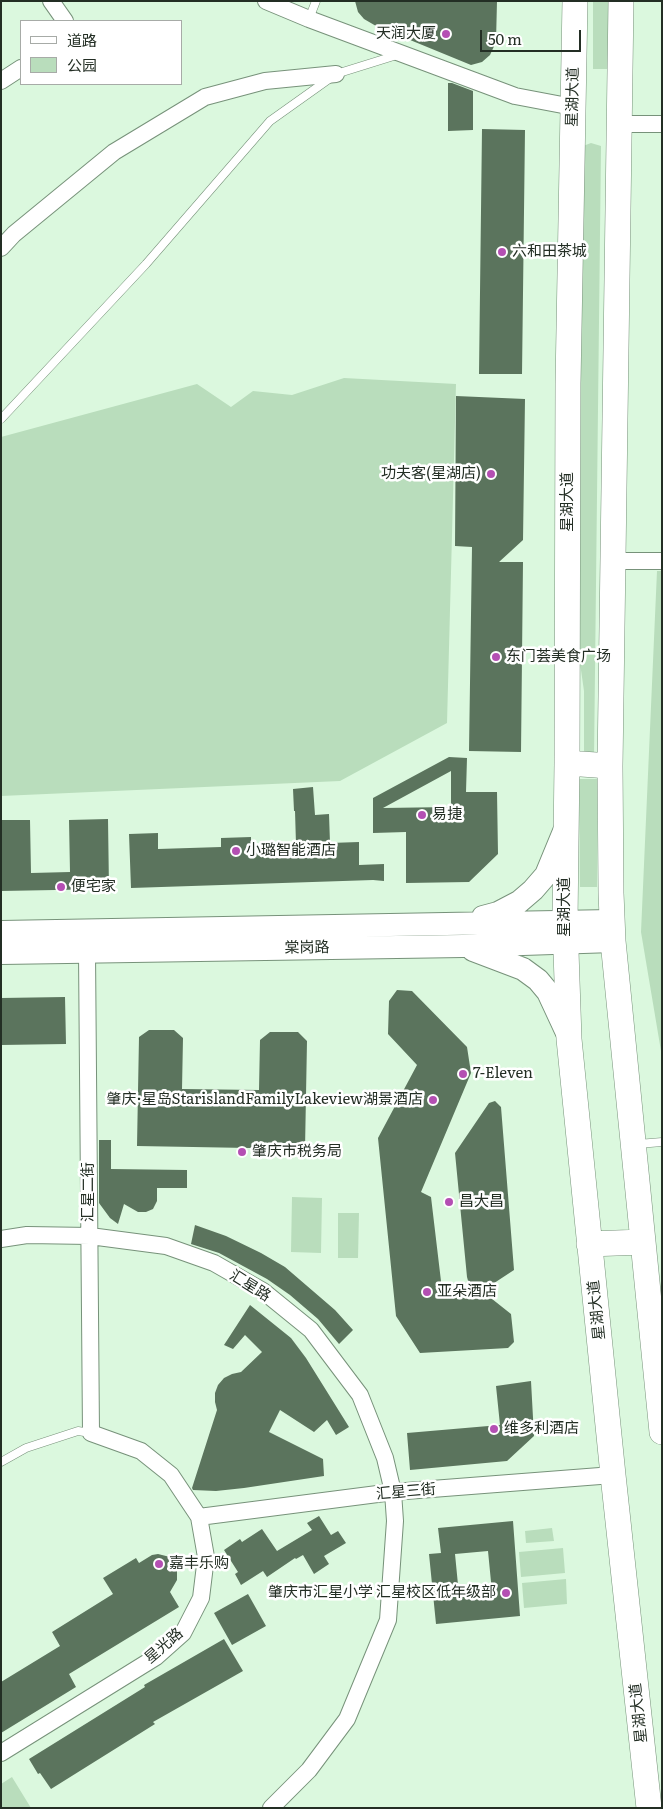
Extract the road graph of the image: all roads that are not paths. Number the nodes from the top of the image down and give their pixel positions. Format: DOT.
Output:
graph roads {
  1 [pos="51,1"];
  2 [pos="266,1"];
  3 [pos="316,1"];
  4 [pos="575,1"];
  5 [pos="621,1"];
  6 [pos="309,19"];
  7 [pos="64,20"];
  8 [pos="401,53"];
  9 [pos="20,69"];
  10 [pos="336,74"];
  11 [pos="1,81"];
  12 [pos="573,107"];
  13 [pos="619,124"];
  14 [pos="662,124"];
  15 [pos="1,248"];
  16 [pos="1,419"];
  17 [pos="614,561"];
  18 [pos="662,561"];
  19 [pos="567,763"];
  20 [pos="610,766"];
  21 [pos="566,828"];
  22 [pos="462,924"];
  23 [pos="612,931"];
  24 [pos="1,932"];
  25 [pos="565,932"];
  26 [pos="222,939"];
  27 [pos="463,946"];
  28 [pos="87,952"];
  29 [pos="1,953"];
  30 [pos="569,1039"];
  31 [pos="662,1142"];
  32 [pos="633,1145"];
  33 [pos="90,1236"];
  34 [pos="1,1239"];
  35 [pos="643,1242"];
  36 [pos="590,1244"];
  37 [pos="662,1432"];
  38 [pos="91,1433"];
  39 [pos="1,1462"];
  40 [pos="613,1475"];
  41 [pos="393,1492"];
  42 [pos="199,1517"];
  43 [pos="1,1753"];
  44 [pos="271,1808"];
  45 [pos="649,1808"];
  1 -- 7 [label="street"];
  2 -- 6 [label="street"];
  3 -- 6 [label="lane"];
  4 -- 12 [label="main road, 星湖大道"];
  5 -- 13 [label="main road"];
  6 -- 8 [label="street"];
  8 -- 10 [label="lane"];
  8 -- 12 [label="street"];
  9 -- 11 [label="street"];
  10 -- 15 [label="street"];
  10 -- 16 [label="lane"];
  12 -- 19 [label="main road, 星湖大道"];
  13 -- 14 [label="street"];
  13 -- 17 [label="main road"];
  17 -- 18 [label="street"];
  17 -- 20 [label="main road"];
  19 -- 20 [label="main road"];
  19 -- 21 [label="main road, 星湖大道"];
  20 -- 23 [label="main road"];
  21 -- 22 [label="main road"];
  21 -- 25 [label="main road, 星湖大道"];
  22 -- 25 [label="main road, 棠岗路"];
  22 -- 26 [label="main road, 棠岗路"];
  23 -- 25 [label="main road, 棠岗路"];
  23 -- 32 [label="main road"];
  24 -- 26 [label="main road, 棠岗路"];
  25 -- 27 [label="main road, 棠岗路"];
  25 -- 30 [label="main road, 星湖大道"];
  26 -- 27 [label="main road, 棠岗路"];
  26 -- 28 [label="main road, 棠岗路"];
  27 -- 30 [label="main road"];
  28 -- 29 [label="main road, 棠岗路"];
  28 -- 33 [label="street, 汇星二街"];
  30 -- 36 [label="main road, 星湖大道"];
  31 -- 32 [label="lane"];
  32 -- 35 [label="main road"];
  33 -- 34 [label="street, 汇星路"];
  33 -- 38 [label="street, 汇星二街"];
  33 -- 41 [label="street, 汇星路"];
  35 -- 36 [label="main road"];
  35 -- 37 [label="main road"];
  36 -- 40 [label="main road, 星湖大道"];
  38 -- 39 [label="lane"];
  38 -- 42 [label="street, 星光路"];
  40 -- 41 [label="street, 汇星三街"];
  40 -- 45 [label="main road, 星湖大道"];
  41 -- 42 [label="street, 汇星三街"];
  41 -- 44 [label="street, 汇星路"];
  42 -- 43 [label="street, 星光路"];
}
